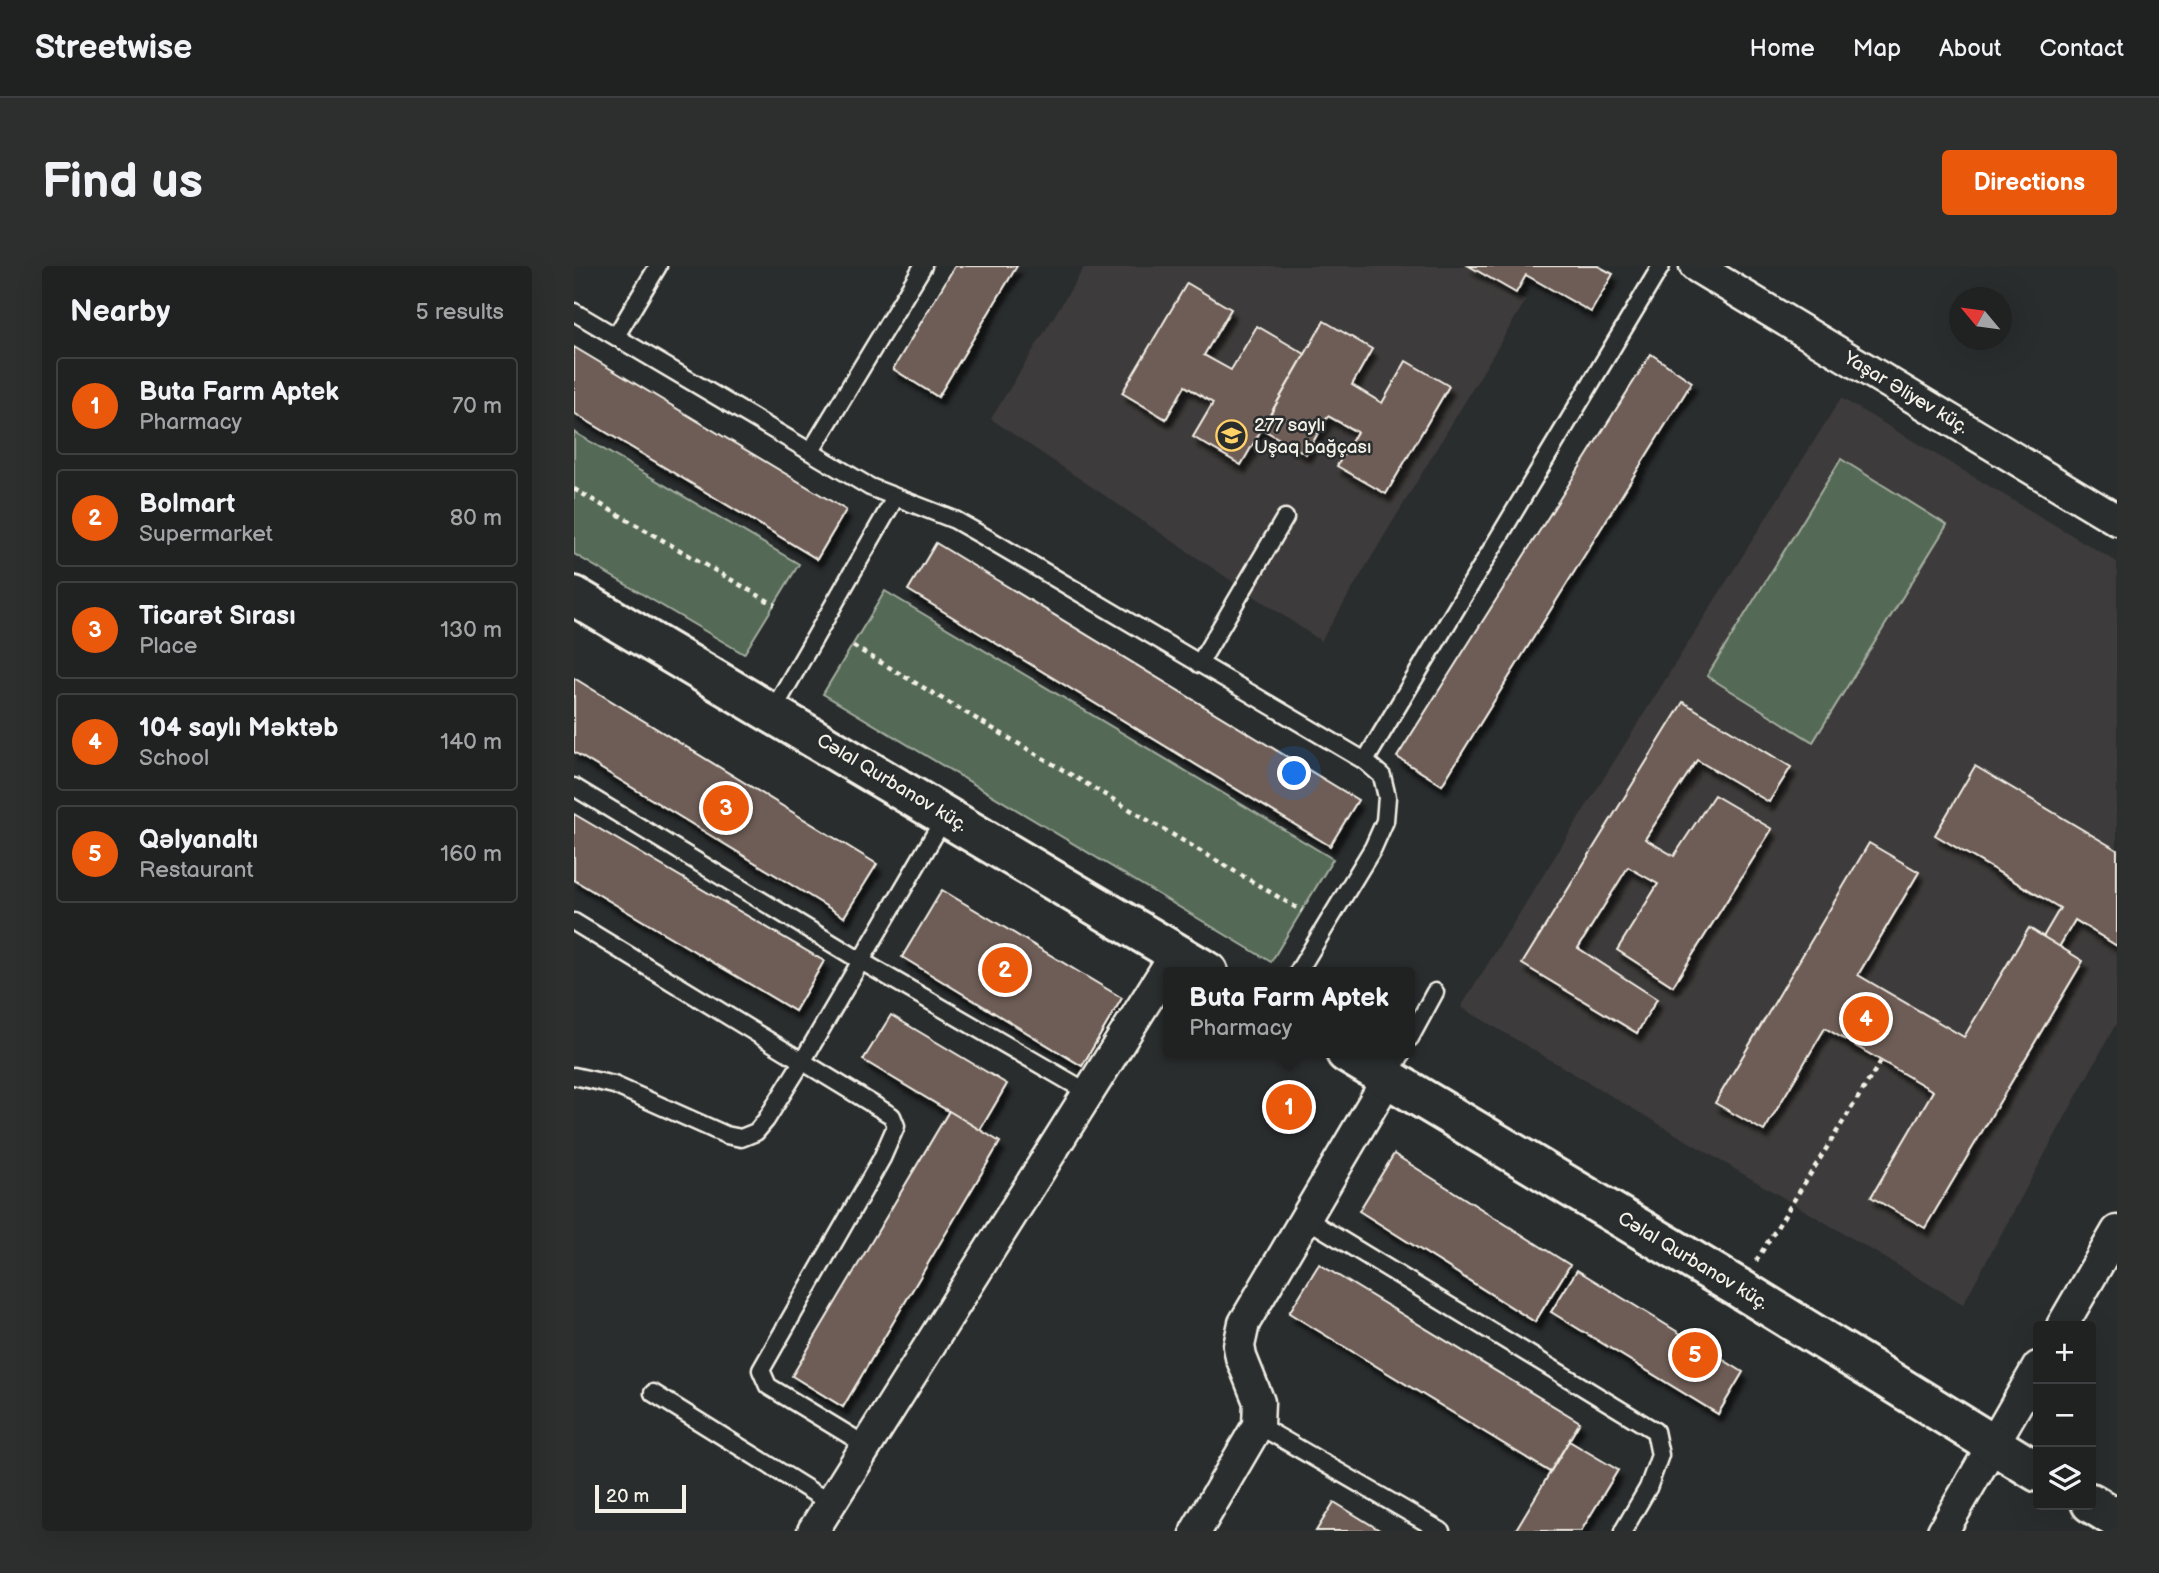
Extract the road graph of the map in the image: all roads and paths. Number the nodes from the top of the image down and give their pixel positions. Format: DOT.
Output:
graph roads {
  1 [pos="658,266"];
  2 [pos="923,266"];
  3 [pos="1661,266"];
  4 [pos="1695,266"];
  5 [pos="574,312"];
  6 [pos="616,337"];
  7 [pos="811,451"];
  8 [pos="574,489"];
  9 [pos="895,498"];
  10 [pos="1285,518"];
  11 [pos="2117,520"];
  12 [pos="574,596"];
  13 [pos="775,605"];
  14 [pos="853,646"];
  15 [pos="1199,664"];
  16 [pos="772,712"];
  17 [pos="1365,761"];
  18 [pos="574,787"];
  19 [pos="946,815"];
  20 [pos="1302,911"];
  21 [pos="574,922"];
  22 [pos="1176,953"];
  23 [pos="861,961"];
  24 [pos="1167,967"];
  25 [pos="1200,967"];
  26 [pos="1301,967"];
  27 [pos="1163,974"];
  28 [pos="1435,992"];
  29 [pos="1415,1029"];
  30 [pos="1366,1058"];
  31 [pos="1881,1061"];
  32 [pos="802,1062"];
  33 [pos="1395,1065"];
  34 [pos="574,1076"];
  35 [pos="1089,1093"];
  36 [pos="1305,1218"];
  37 [pos="2117,1230"];
  38 [pos="1739,1288"];
  39 [pos="2065,1321"];
  40 [pos="2033,1376"];
  41 [pos="653,1394"];
  42 [pos="1258,1425"];
  43 [pos="1993,1445"];
  44 [pos="867,1446"];
  45 [pos="2033,1469"];
  46 [pos="830,1503"];
  47 [pos="2096,1506"];
  48 [pos="2117,1519"];
  49 [pos="1206,1528"];
  50 [pos="813,1531"];
  51 [pos="1441,1531"];
  52 [pos="1623,1531"];
  53 [pos="1943,1531"];
  1 -- 6 [label="lane"];
  2 -- 7 [label="lane"];
  3 -- 17 [label="lane"];
  4 -- 11 [label="street, Yaşar Əliyev küç."];
  5 -- 6 [label="lane"];
  6 -- 7 [label="lane"];
  7 -- 9 [label="lane"];
  8 -- 13 [label="path"];
  9 -- 15 [label="lane"];
  9 -- 16 [label="lane"];
  10 -- 15 [label="lane"];
  12 -- 16 [label="street, Cəlal Qurbanov küç."];
  14 -- 20 [label="path"];
  15 -- 17 [label="lane"];
  16 -- 19 [label="street, Cəlal Qurbanov küç."];
  17 -- 26 [label="lane"];
  18 -- 23 [label="lane"];
  19 -- 22 [label="street, Cəlal Qurbanov küç."];
  19 -- 23 [label="lane"];
  21 -- 32 [label="lane"];
  22 -- 24 [label="street"];
  22 -- 25 [label="street, Cəlal Qurbanov küç."];
  23 -- 32 [label="lane"];
  23 -- 35 [label="lane"];
  27 -- 35 [label="street"];
  28 -- 29 [label="lane"];
  30 -- 33 [label="street, Cəlal Qurbanov küç."];
  31 -- 38 [label="path"];
  32 -- 34 [label="lane"];
  32 -- 44 [label="lane"];
  33 -- 36 [label="street"];
  33 -- 38 [label="street, Cəlal Qurbanov küç."];
  35 -- 44 [label="street"];
  36 -- 42 [label="street"];
  36 -- 52 [label="lane"];
  37 -- 39 [label="street"];
  38 -- 43 [label="street, Cəlal Qurbanov küç."];
  40 -- 43 [label="street"];
  41 -- 46 [label="lane"];
  42 -- 49 [label="street"];
  42 -- 51 [label="lane"];
  43 -- 45 [label="street, Cəlal Qurbanov küç."];
  43 -- 53 [label="street"];
  44 -- 46 [label="street"];
  46 -- 50 [label="street"];
  47 -- 48 [label="street"];
}
